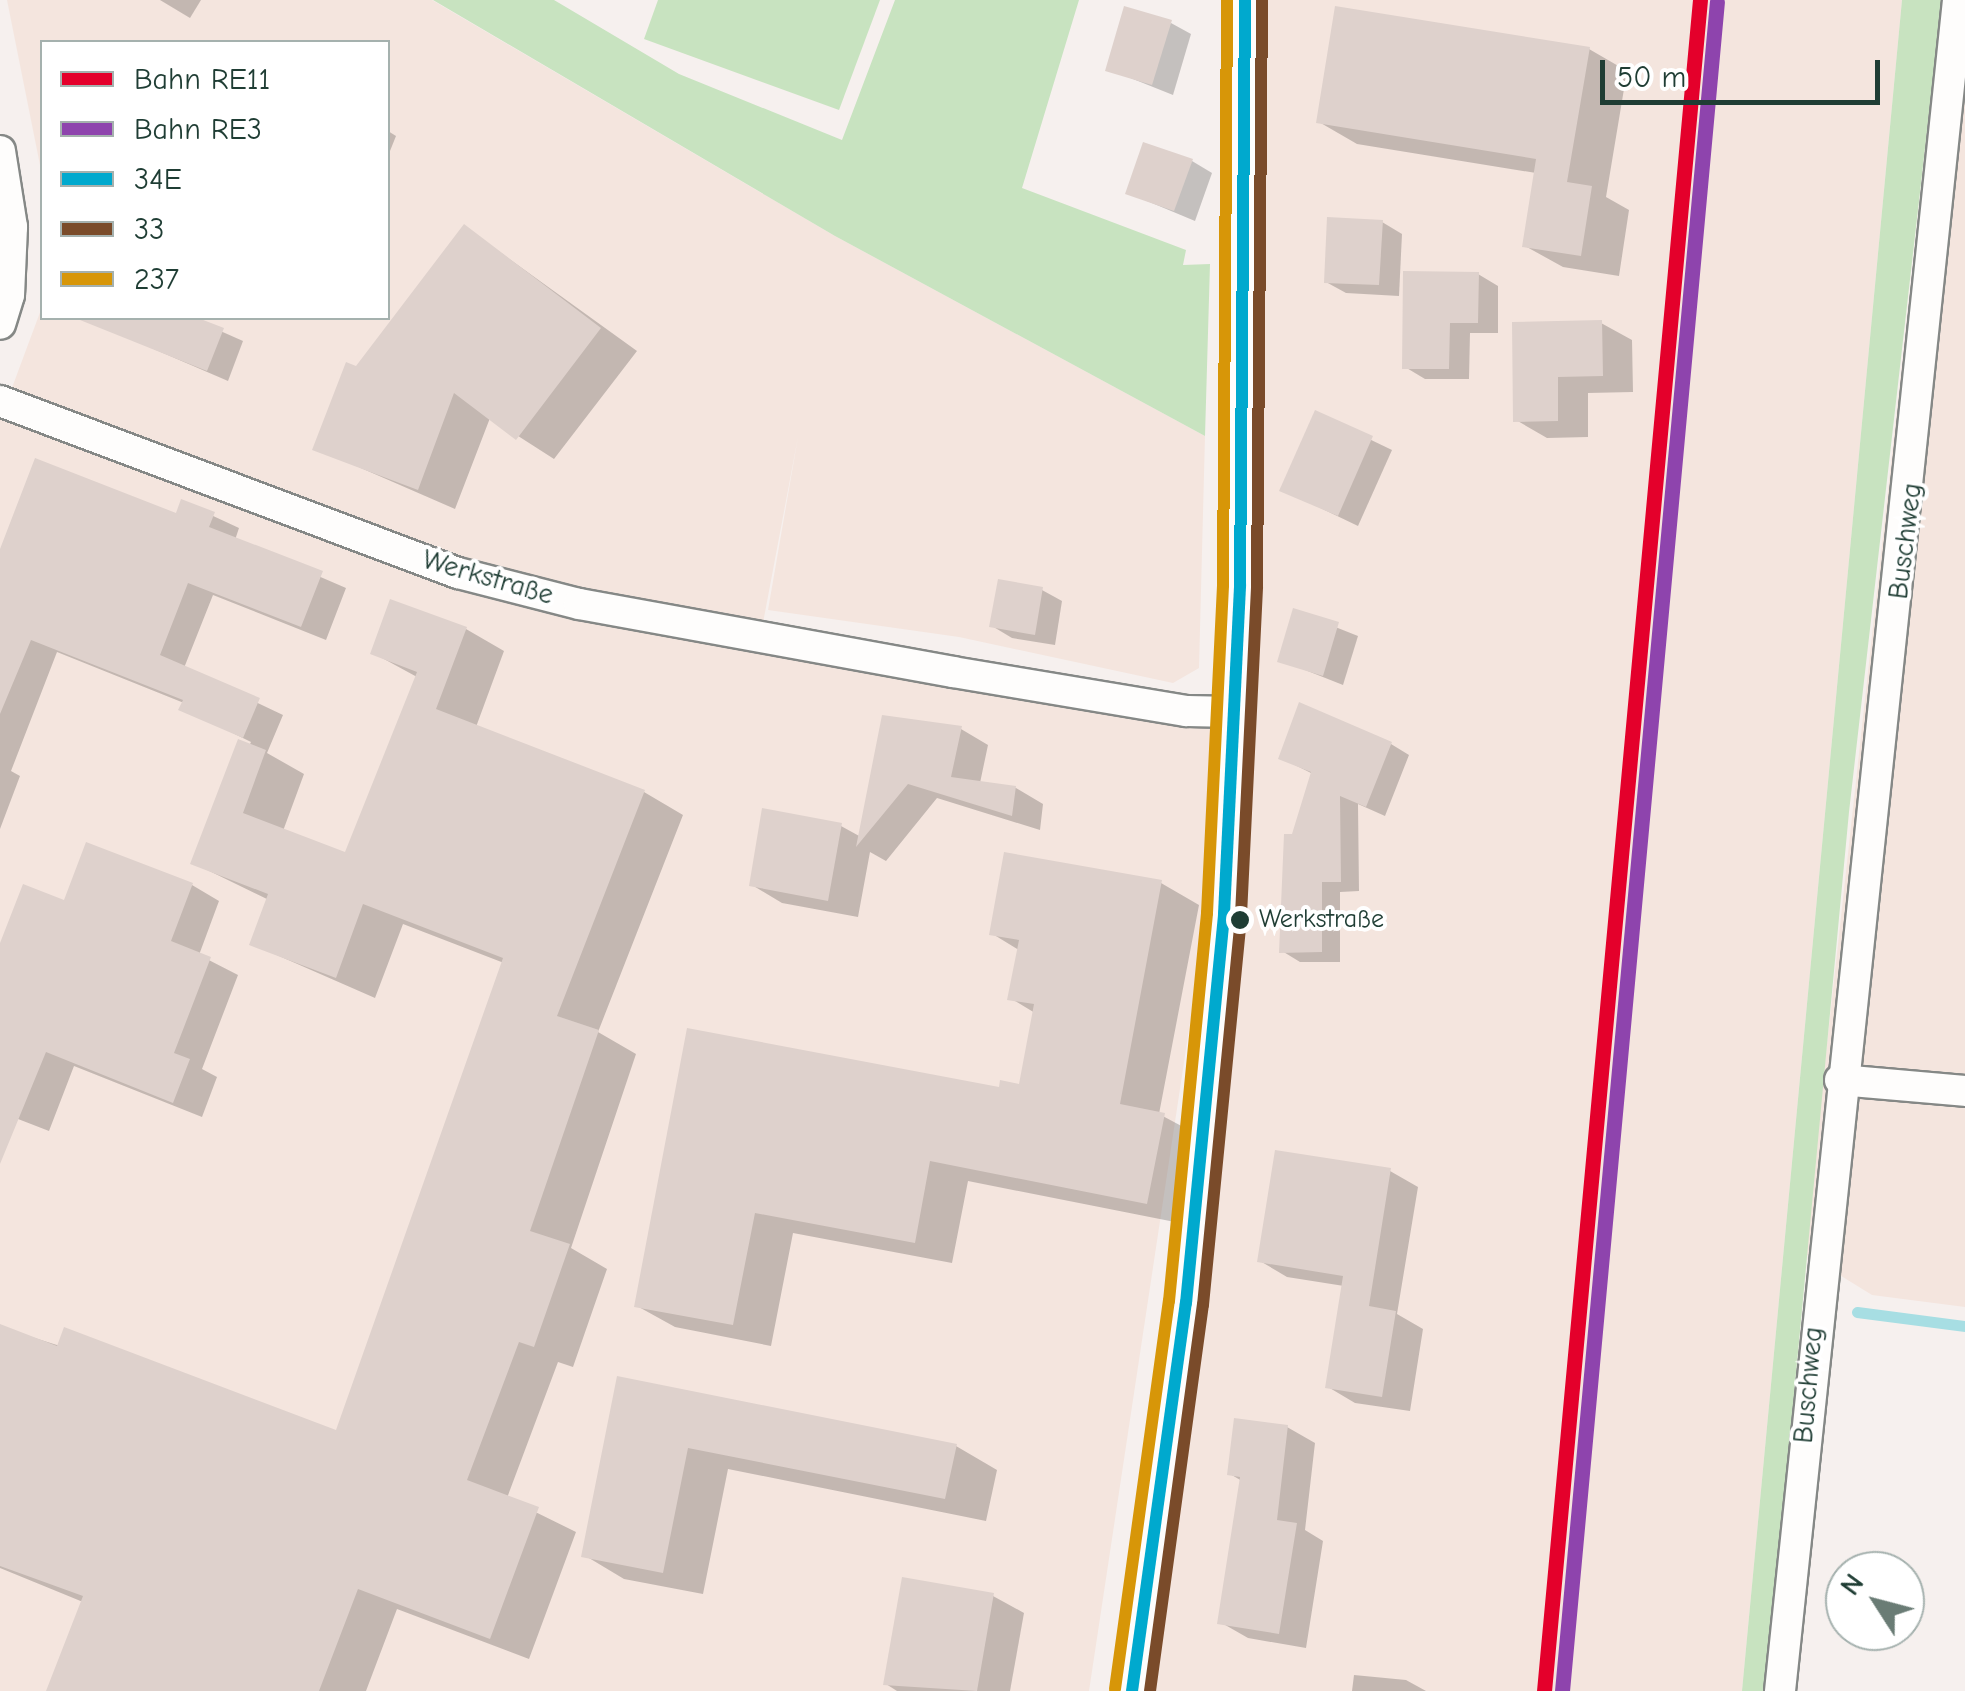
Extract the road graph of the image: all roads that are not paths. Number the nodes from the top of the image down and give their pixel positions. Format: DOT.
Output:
graph roads {
  1 [pos="1244,0"];
  2 [pos="1958,0"];
  3 [pos="0,150"];
  4 [pos="0,324"];
  5 [pos="0,401"];
  6 [pos="1234,712"];
  7 [pos="1840,1080"];
  8 [pos="1965,1091"];
  9 [pos="1132,1691"];
  10 [pos="1780,1691"];
  1 -- 6 [label="street"];
  2 -- 7 [label="street, Buschweg"];
  3 -- 4 [label="street"];
  5 -- 6 [label="street, Werkstraße"];
  6 -- 9 [label="street"];
  7 -- 8 [label="street"];
  7 -- 10 [label="street, Buschweg"];
}
